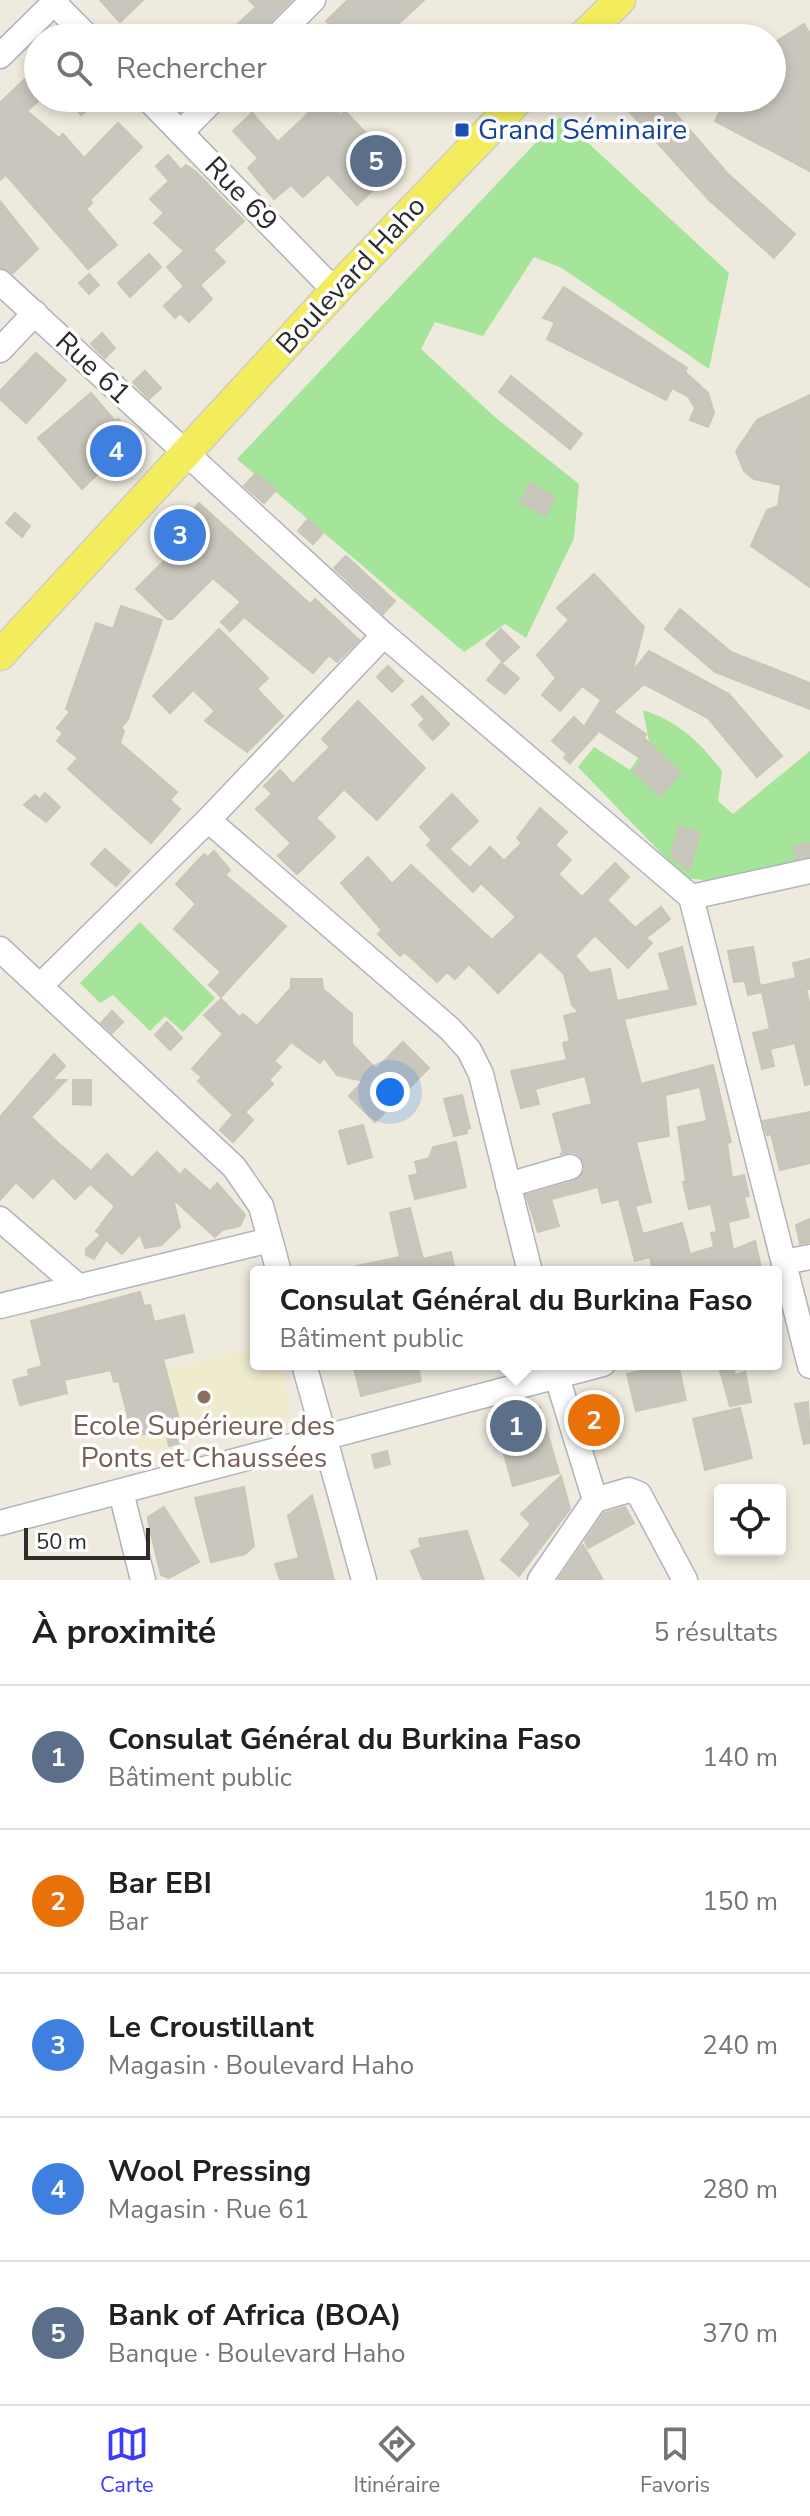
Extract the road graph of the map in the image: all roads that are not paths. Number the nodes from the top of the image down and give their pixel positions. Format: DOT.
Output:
graph roads {
  1 [pos="313,0"];
  2 [pos="619,0"];
  3 [pos="56,1"];
  4 [pos="33,24"];
  5 [pos="77,24"];
  6 [pos="289,24"];
  7 [pos="595,24"];
  8 [pos="24,32"];
  9 [pos="0,56"];
  10 [pos="161,112"];
  11 [pos="201,112"];
  12 [pos="507,112"];
  13 [pos="181,132"];
  14 [pos="0,282"];
  15 [pos="335,291"];
  16 [pos="35,313"];
  17 [pos="0,350"];
  18 [pos="184,454"];
  19 [pos="384,635"];
  20 [pos="0,655"];
  21 [pos="208,820"];
  22 [pos="810,871"];
  23 [pos="691,897"];
  24 [pos="0,949"];
  25 [pos="41,985"];
  26 [pos="570,1167"];
  27 [pos="508,1185"];
  28 [pos="0,1219"];
  29 [pos="270,1240"];
  30 [pos="810,1257"];
  31 [pos="784,1262"];
  32 [pos="277,1266"];
  33 [pos="528,1266"];
  34 [pos="79,1287"];
  35 [pos="0,1306"];
  36 [pos="786,1316"];
  37 [pos="810,1366"];
  38 [pos="306,1370"];
  39 [pos="555,1370"];
  40 [pos="324,1438"];
  41 [pos="121,1492"];
  42 [pos="595,1500"];
  43 [pos="0,1523"];
  44 [pos="143,1580"];
  45 [pos="364,1580"];
  46 [pos="540,1580"];
  47 [pos="685,1580"];
  1 -- 6 [label="street"];
  2 -- 7 [label="main road"];
  3 -- 4 [label="street"];
  3 -- 5 [label="street"];
  8 -- 9 [label="street"];
  10 -- 13 [label="street, Rue 69"];
  11 -- 13 [label="street"];
  12 -- 15 [label="main road, Boulevard Haho"];
  13 -- 15 [label="street, Rue 69"];
  14 -- 16 [label="street, Rue 61"];
  15 -- 18 [label="main road, Boulevard Haho"];
  16 -- 17 [label="street"];
  16 -- 18 [label="street, Rue 61"];
  18 -- 19 [label="street, Rue 61"];
  18 -- 20 [label="main road, Boulevard Haho"];
  19 -- 21 [label="street"];
  19 -- 23 [label="street, Rue 61"];
  21 -- 25 [label="street"];
  21 -- 27 [label="street"];
  22 -- 23 [label="street"];
  23 -- 31 [label="street"];
  24 -- 25 [label="street"];
  25 -- 29 [label="street"];
  26 -- 27 [label="street"];
  27 -- 33 [label="street"];
  28 -- 34 [label="street"];
  29 -- 32 [label="street"];
  29 -- 34 [label="street"];
  30 -- 31 [label="street"];
  31 -- 36 [label="street"];
  34 -- 35 [label="street"];
  36 -- 37 [label="street"];
  38 -- 40 [label="street"];
  39 -- 40 [label="street"];
  39 -- 42 [label="street"];
  40 -- 41 [label="street"];
  40 -- 45 [label="street"];
  41 -- 43 [label="street"];
  41 -- 44 [label="street"];
  42 -- 46 [label="street"];
  42 -- 47 [label="street"];
}
